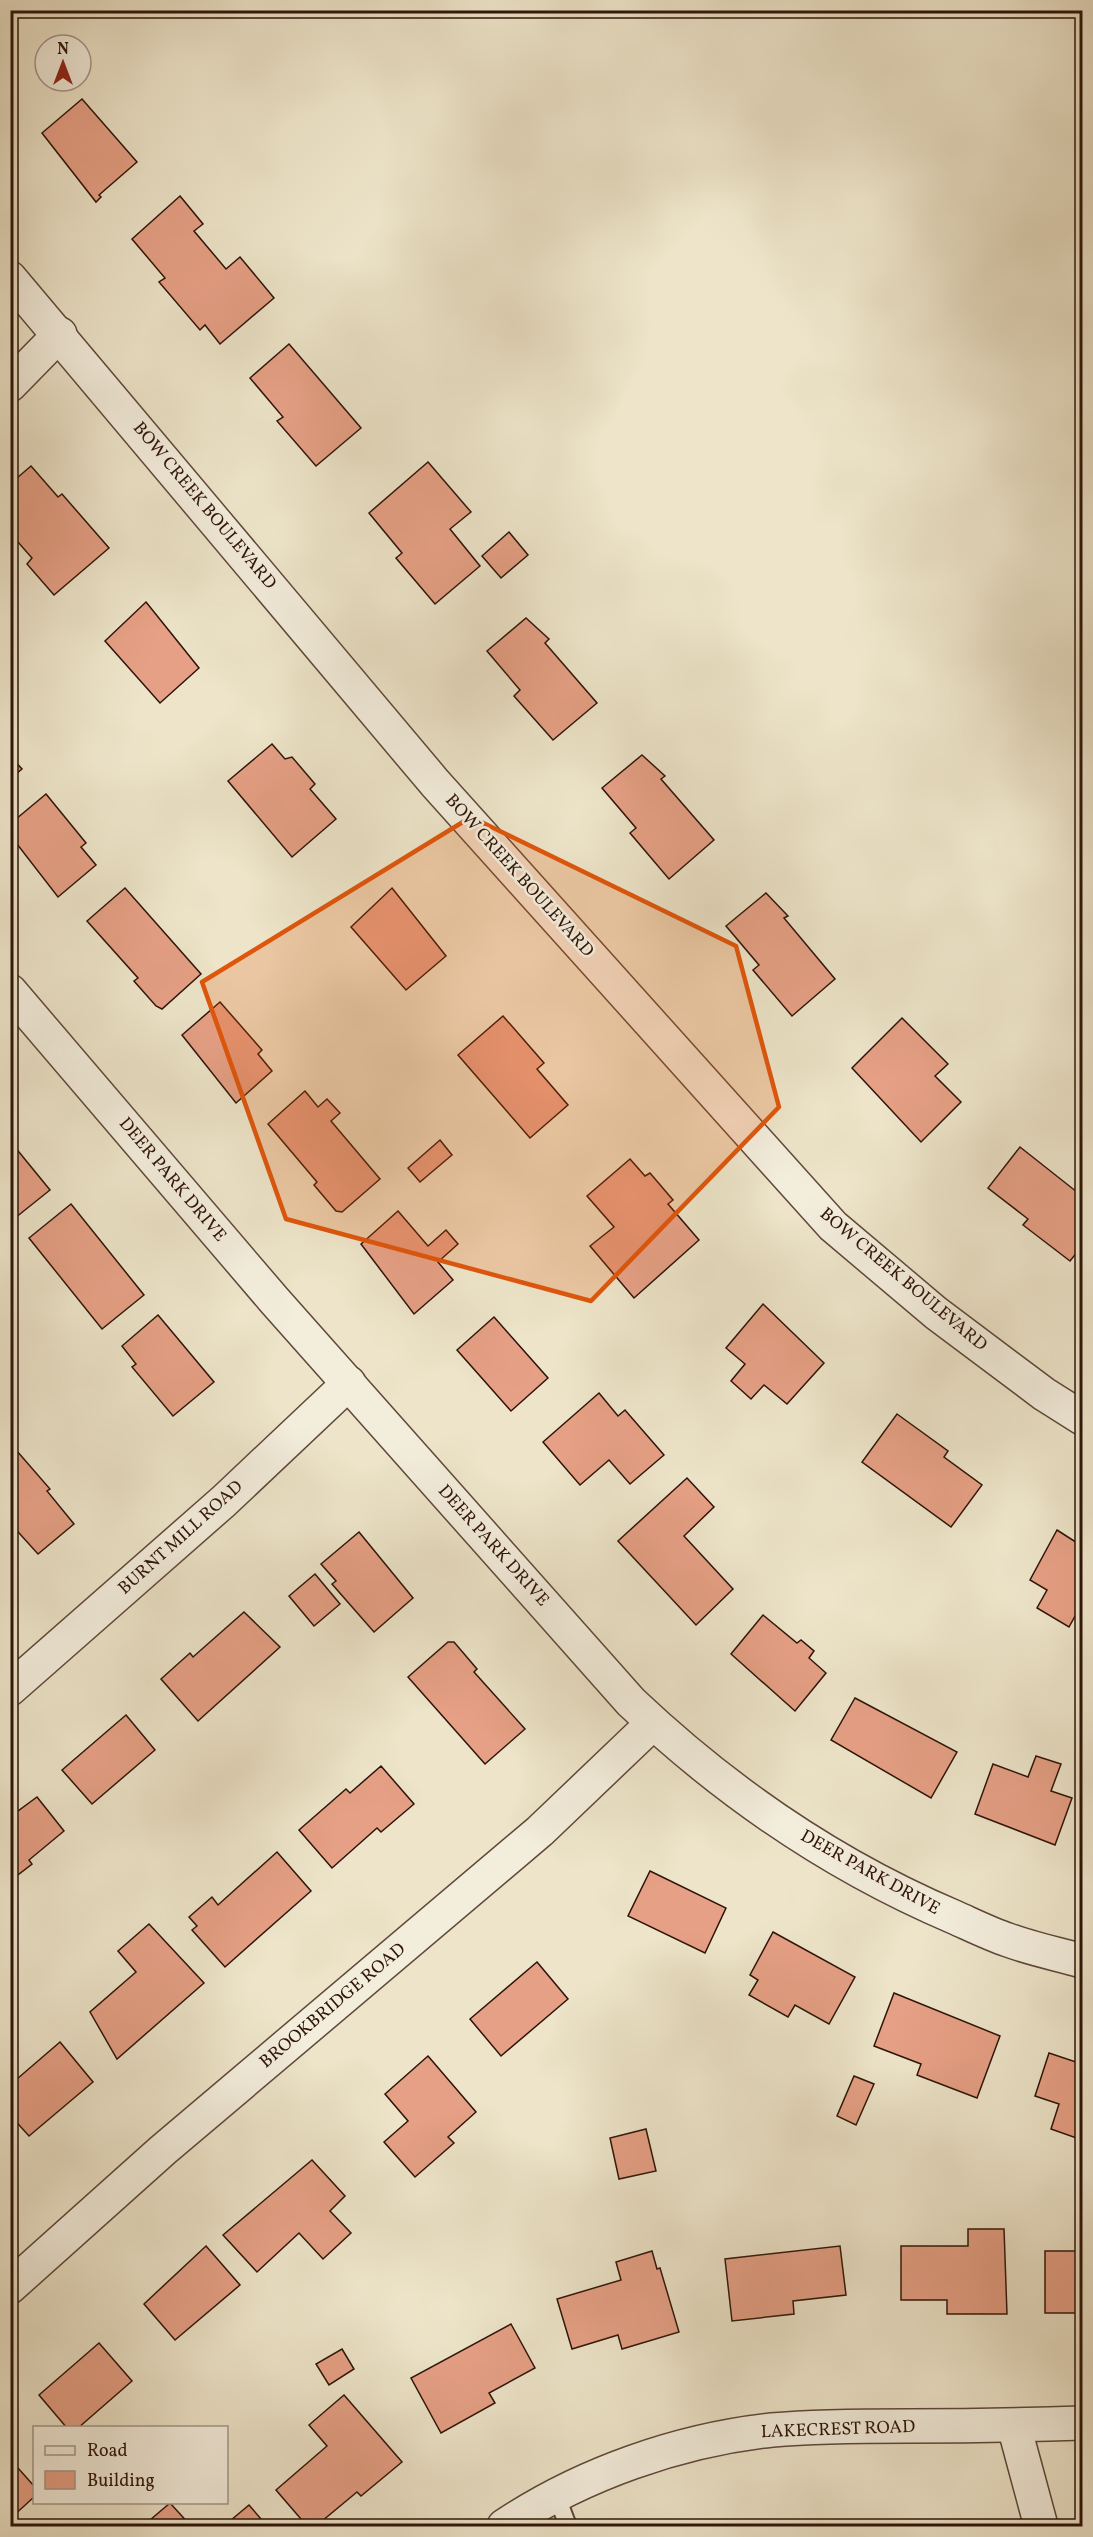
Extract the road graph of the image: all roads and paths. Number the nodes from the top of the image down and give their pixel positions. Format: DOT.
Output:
graph roads {
  1 [pos="10,278"];
  2 [pos="60,334"];
  3 [pos="10,385"];
  4 [pos="10,991"];
  5 [pos="349,1383"];
  6 [pos="1083,1418"];
  7 [pos="14,1678"];
  8 [pos="653,1723"];
  9 [pos="1083,1961"];
  10 [pos="10,2287"];
  11 [pos="1083,2424"];
  12 [pos="1014,2426"];
  13 [pos="563,2512"];
  14 [pos="504,2526"];
  15 [pos="1041,2526"];
  1 -- 2 [label="street, BOW CREEK BOULEVARD"];
  2 -- 3 [label="street"];
  2 -- 6 [label="street, BOW CREEK BOULEVARD"];
  4 -- 5 [label="street, DEER PARK DRIVE"];
  5 -- 7 [label="street, BURNT MILL ROAD"];
  5 -- 8 [label="street, DEER PARK DRIVE"];
  8 -- 9 [label="street, DEER PARK DRIVE"];
  8 -- 10 [label="street, BROOKBRIDGE ROAD"];
  11 -- 12 [label="street, LAKECREST ROAD"];
  12 -- 13 [label="street, LAKECREST ROAD"];
  12 -- 15 [label="street"];
  13 -- 14 [label="street, LAKECREST ROAD"];
}
